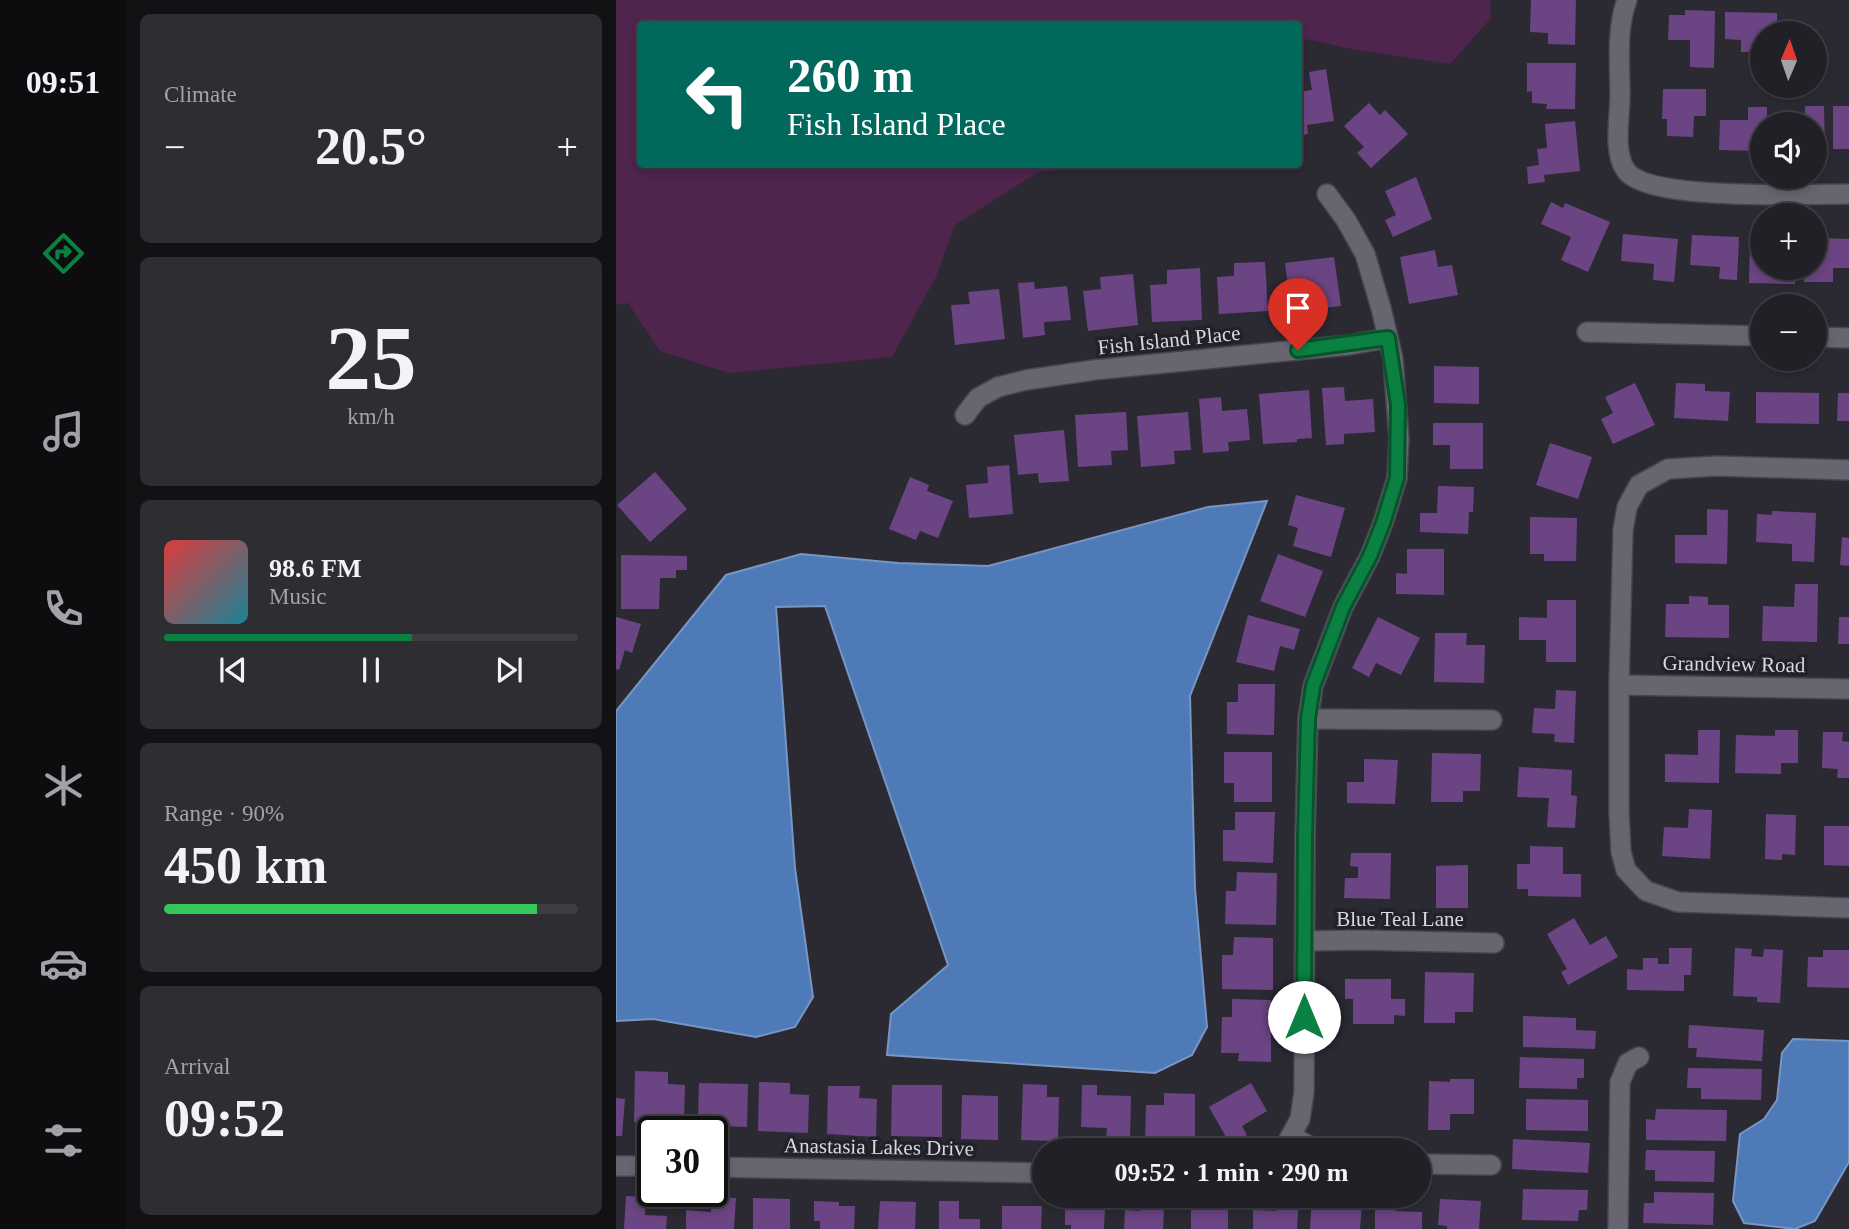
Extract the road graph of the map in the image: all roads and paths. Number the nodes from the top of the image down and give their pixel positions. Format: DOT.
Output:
graph roads {
  1 [pos="1627,0"];
  2 [pos="1326,194"];
  3 [pos="1849,194"];
  4 [pos="1587,332"];
  5 [pos="1750,336"];
  6 [pos="1827,337"];
  7 [pos="1388,338"];
  8 [pos="1849,338"];
  9 [pos="965,415"];
  10 [pos="1849,470"];
  11 [pos="1619,685"];
  12 [pos="1849,689"];
  13 [pos="1308,719"];
  14 [pos="1492,720"];
  15 [pos="1849,908"];
  16 [pos="1305,942"];
  17 [pos="1494,943"];
  18 [pos="1639,1057"];
  19 [pos="1290,1138"];
  20 [pos="1431,1164"];
  21 [pos="1490,1165"];
  22 [pos="616,1166"];
  23 [pos="637,1166"];
  24 [pos="728,1167"];
  25 [pos="1032,1173"];
  26 [pos="1618,1229"];
  1 -- 3 [label="street"];
  2 -- 7 [label="street"];
  4 -- 5 [label="street"];
  6 -- 8 [label="street"];
  7 -- 9 [label="street, Fish Island Place"];
  7 -- 13 [label="street"];
  10 -- 11 [label="street"];
  11 -- 12 [label="street, Grandview Road"];
  11 -- 15 [label="street"];
  13 -- 14 [label="street"];
  13 -- 16 [label="street"];
  16 -- 17 [label="street, Blue Teal Lane"];
  16 -- 19 [label="street"];
  18 -- 26 [label="street"];
  20 -- 21 [label="street"];
  22 -- 23 [label="street"];
  24 -- 25 [label="street, Anastasia Lakes Drive"];
}
